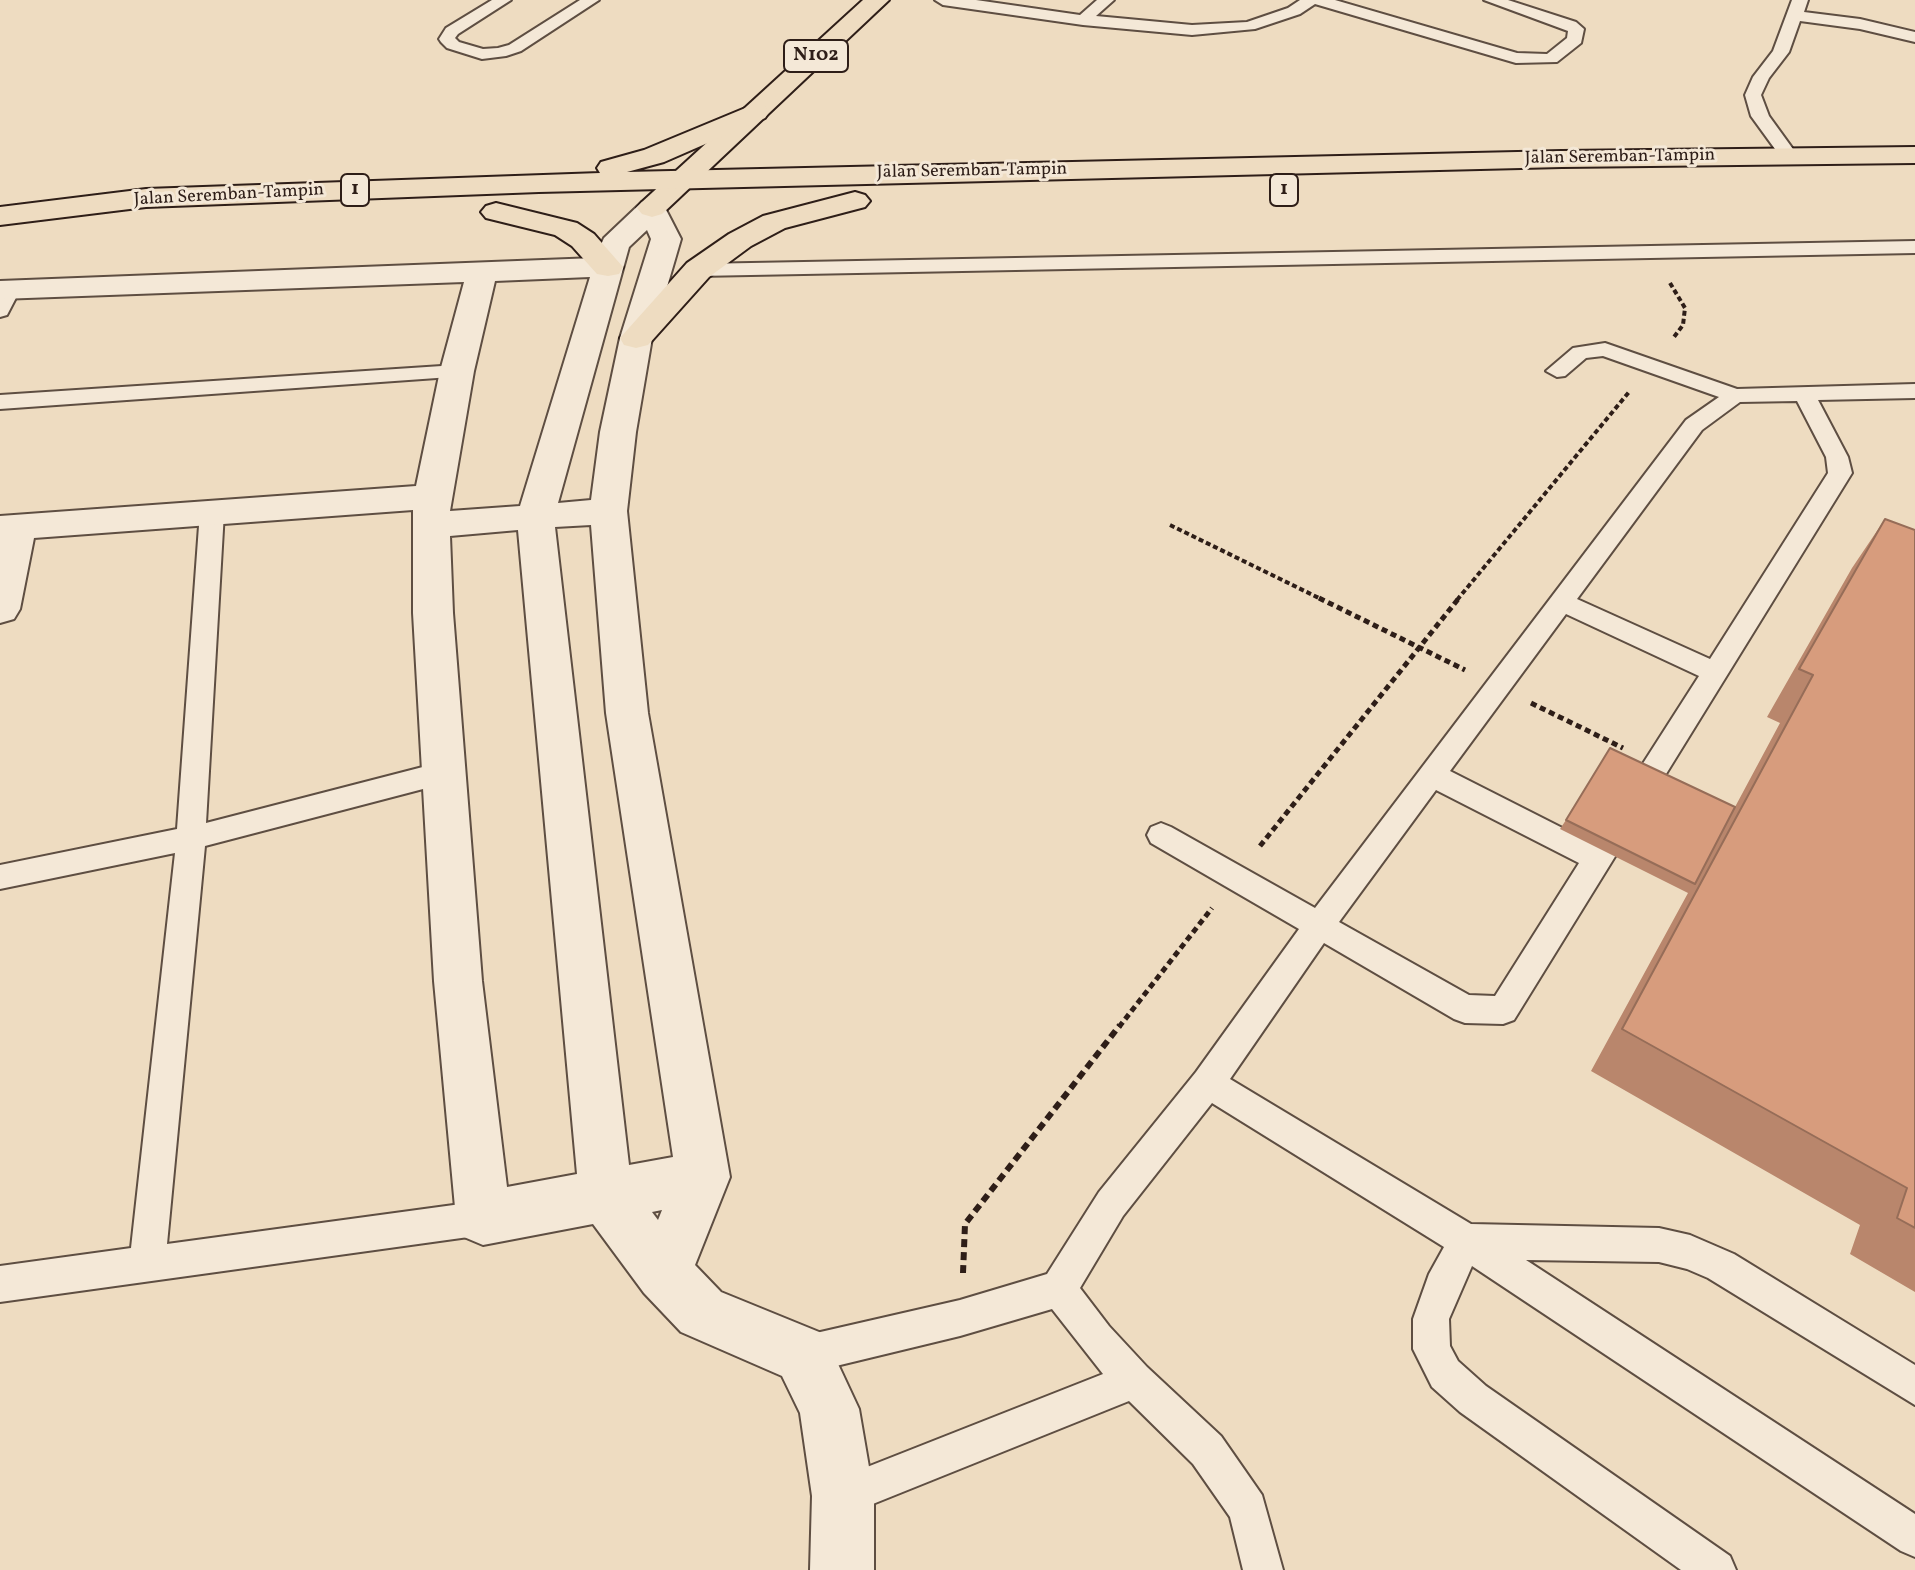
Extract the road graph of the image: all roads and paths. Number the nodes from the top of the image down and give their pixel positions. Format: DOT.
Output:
graph roads {
  1 [pos="503,0"];
  2 [pos="591,0"];
  3 [pos="877,0"];
  4 [pos="943,0"];
  5 [pos="1106,0"];
  6 [pos="1311,0"];
  7 [pos="1318,0"];
  8 [pos="1492,0"];
  9 [pos="999,4"];
  10 [pos="1797,7"];
  11 [pos="1083,20"];
  12 [pos="1915,37"];
  13 [pos="755,112"];
  14 [pos="1915,155"];
  15 [pos="1789,156"];
  16 [pos="1915,182"];
  17 [pos="539,183"];
  18 [pos="848,188"];
  19 [pos="667,194"];
  20 [pos="496,212"];
  21 [pos="31,214"];
  22 [pos="0,216"];
  23 [pos="1915,247"];
  24 [pos="1651,252"];
  25 [pos="608,267"];
  26 [pos="698,270"];
  27 [pos="482,272"];
  28 [pos="3,297"];
  29 [pos="636,338"];
  30 [pos="1651,366"];
  31 [pos="457,371"];
  32 [pos="1557,371"];
  33 [pos="1915,391"];
  34 [pos="1803,392"];
  35 [pos="1735,396"];
  36 [pos="0,402"];
  37 [pos="432,511"];
  38 [pos="608,511"];
  39 [pos="212,512"];
  40 [pos="535,517"];
  41 [pos="1170,525"];
  42 [pos="9,528"];
  43 [pos="1561,602"];
  44 [pos="0,609"];
  45 [pos="1419,647"];
  46 [pos="1714,672"];
  47 [pos="1498,686"];
  48 [pos="1656,765"];
  49 [pos="446,772"];
  50 [pos="1432,775"];
  51 [pos="1161,835"];
  52 [pos="191,838"];
  53 [pos="1597,859"];
  54 [pos="0,877"];
  55 [pos="1235,878"];
  56 [pos="1318,927"];
  57 [pos="1208,1083"];
  58 [pos="703,1177"];
  59 [pos="606,1197"];
  60 [pos="483,1218"];
  61 [pos="1466,1241"];
  62 [pos="147,1266"];
  63 [pos="664,1273"];
  64 [pos="0,1284"];
  65 [pos="1059,1289"];
  66 [pos="960,1318"];
  67 [pos="803,1355"];
  68 [pos="1134,1380"];
  69 [pos="1915,1386"];
  70 [pos="843,1496"];
  71 [pos="1915,1537"];
  72 [pos="842,1570"];
  73 [pos="1263,1570"];
  74 [pos="1716,1570"];
  1 -- 2 [label="lane"];
  3 -- 13 [label="main road, N102"];
  4 -- 9 [label="lane"];
  5 -- 11 [label="lane"];
  6 -- 11 [label="lane"];
  7 -- 8 [label="lane"];
  9 -- 11 [label="lane"];
  10 -- 12 [label="lane"];
  10 -- 15 [label="lane"];
  13 -- 17 [label="main road"];
  13 -- 18 [label="main road"];
  13 -- 19 [label="main road, N102"];
  14 -- 15 [label="main road, Jalan Seremban-Tampin / 1"];
  15 -- 18 [label="main road, Jalan Seremban-Tampin / 1"];
  16 -- 18 [label="main road, Jalan Seremban-Tampin / 1"];
  17 -- 19 [label="main road, Jalan Seremban-Tampin / 1"];
  17 -- 21 [label="main road, Jalan Seremban-Tampin / 1"];
  18 -- 19 [label="main road, Jalan Seremban-Tampin / 1"];
  18 -- 19 [label="main road, Jalan Seremban-Tampin / 1"];
  18 -- 26 [label="main road"];
  19 -- 20 [label="main road, Jalan Seremban-Tampin / 1"];
  19 -- 25 [label="street"];
  19 -- 29 [label="street"];
  20 -- 21 [label="main road, Jalan Seremban-Tampin / 1"];
  20 -- 25 [label="main road"];
  21 -- 22 [label="main road, Jalan Seremban-Tampin / 1"];
  23 -- 24 [label="lane"];
  24 -- 26 [label="lane"];
  24 -- 30 [label="path"];
  25 -- 27 [label="street"];
  25 -- 40 [label="street"];
  26 -- 29 [label="main road"];
  27 -- 28 [label="street"];
  27 -- 31 [label="street"];
  29 -- 38 [label="street"];
  30 -- 32 [label="lane"];
  30 -- 35 [label="lane"];
  30 -- 45 [label="path"];
  31 -- 36 [label="lane"];
  31 -- 37 [label="street"];
  33 -- 34 [label="lane"];
  34 -- 35 [label="lane"];
  34 -- 46 [label="lane"];
  35 -- 43 [label="lane"];
  37 -- 39 [label="street"];
  37 -- 40 [label="street"];
  37 -- 49 [label="street"];
  38 -- 40 [label="street"];
  38 -- 58 [label="street"];
  39 -- 42 [label="street"];
  39 -- 52 [label="lane"];
  40 -- 59 [label="street"];
  41 -- 45 [label="path"];
  42 -- 44 [label="street"];
  43 -- 46 [label="lane"];
  43 -- 47 [label="lane"];
  45 -- 47 [label="path"];
  45 -- 55 [label="path"];
  46 -- 48 [label="lane"];
  47 -- 48 [label="path"];
  47 -- 50 [label="lane"];
  48 -- 53 [label="lane"];
  49 -- 52 [label="lane"];
  49 -- 60 [label="street"];
  50 -- 53 [label="lane"];
  50 -- 56 [label="lane"];
  51 -- 55 [label="lane"];
  52 -- 54 [label="lane"];
  52 -- 62 [label="lane"];
  53 -- 56 [label="lane"];
  55 -- 56 [label="lane"];
  55 -- 66 [label="path"];
  56 -- 57 [label="lane"];
  57 -- 61 [label="lane"];
  57 -- 65 [label="lane"];
  58 -- 59 [label="street"];
  58 -- 63 [label="street"];
  59 -- 60 [label="street"];
  59 -- 63 [label="street"];
  60 -- 62 [label="lane"];
  61 -- 69 [label="lane"];
  61 -- 71 [label="lane"];
  61 -- 74 [label="lane"];
  62 -- 64 [label="lane"];
  63 -- 67 [label="street"];
  65 -- 66 [label="lane"];
  65 -- 68 [label="lane"];
  66 -- 67 [label="lane"];
  67 -- 70 [label="street"];
  68 -- 70 [label="lane"];
  68 -- 73 [label="lane"];
  70 -- 72 [label="street"];
}
